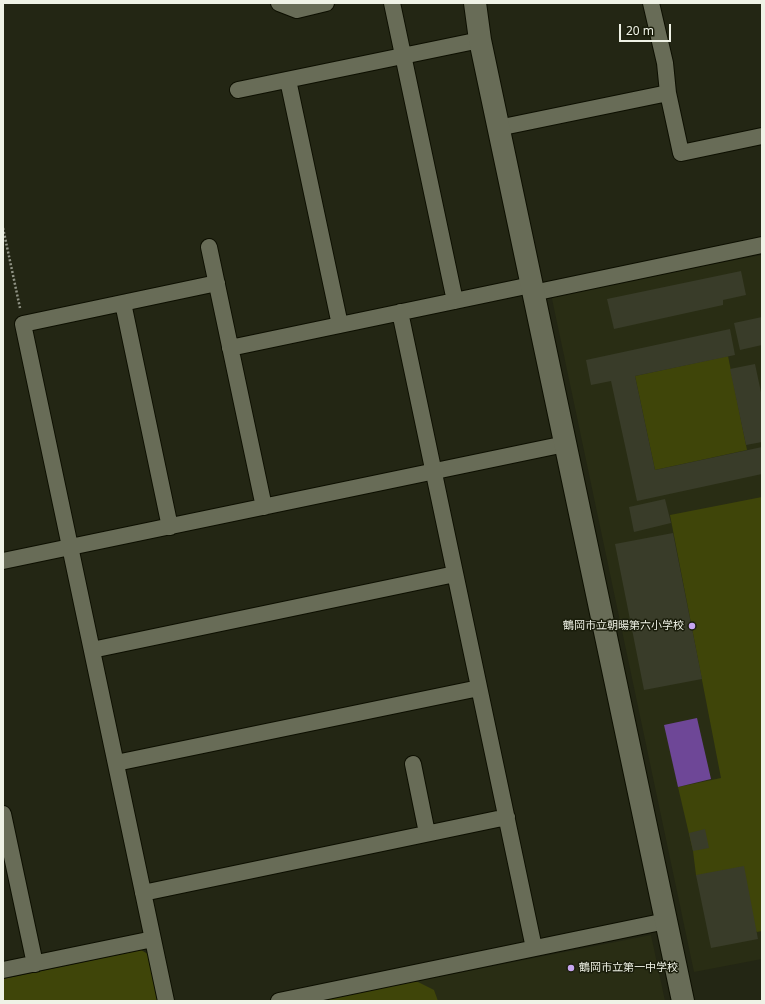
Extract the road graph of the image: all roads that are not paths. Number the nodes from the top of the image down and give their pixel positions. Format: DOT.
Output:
graph roads {
  1 [pos="279,3"];
  2 [pos="326,3"];
  3 [pos="392,3"];
  4 [pos="476,3"];
  5 [pos="651,3"];
  6 [pos="480,40"];
  7 [pos="403,56"];
  8 [pos="288,80"];
  9 [pos="238,90"];
  10 [pos="668,93"];
  11 [pos="498,128"];
  12 [pos="762,136"];
  13 [pos="762,245"];
  14 [pos="209,247"];
  15 [pos="217,283"];
  16 [pos="532,289"];
  17 [pos="455,301"];
  18 [pos="123,303"];
  19 [pos="400,312"];
  20 [pos="340,325"];
  21 [pos="230,348"];
  22 [pos="565,444"];
  23 [pos="434,472"];
  24 [pos="264,507"];
  25 [pos="170,526"];
  26 [pos="70,547"];
  27 [pos="3,561"];
  28 [pos="455,574"];
  29 [pos="92,650"];
  30 [pos="479,688"];
  31 [pos="116,763"];
  32 [pos="413,764"];
  33 [pos="3,814"];
  34 [pos="506,817"];
  35 [pos="427,834"];
  36 [pos="143,893"];
  37 [pos="666,921"];
  38 [pos="153,939"];
  39 [pos="534,948"];
  40 [pos="35,964"];
  41 [pos="3,970"];
  42 [pos="166,1001"];
  43 [pos="279,1001"];
  44 [pos="683,1001"];
  1 -- 2 [label="street"];
  3 -- 7 [label="street"];
  4 -- 6 [label="street"];
  5 -- 10 [label="street"];
  6 -- 7 [label="street"];
  6 -- 11 [label="street"];
  7 -- 8 [label="street"];
  7 -- 17 [label="street"];
  8 -- 9 [label="street"];
  8 -- 20 [label="street"];
  10 -- 11 [label="street"];
  10 -- 12 [label="street"];
  11 -- 16 [label="street"];
  13 -- 16 [label="street"];
  14 -- 15 [label="street"];
  15 -- 18 [label="street"];
  15 -- 21 [label="street"];
  16 -- 17 [label="street"];
  16 -- 22 [label="street"];
  17 -- 19 [label="street"];
  18 -- 25 [label="street"];
  18 -- 26 [label="street"];
  19 -- 20 [label="street"];
  19 -- 23 [label="street"];
  20 -- 21 [label="street"];
  21 -- 24 [label="street"];
  22 -- 23 [label="street"];
  22 -- 37 [label="street"];
  23 -- 24 [label="street"];
  23 -- 28 [label="street"];
  24 -- 25 [label="street"];
  25 -- 26 [label="street"];
  26 -- 27 [label="street"];
  26 -- 29 [label="street"];
  28 -- 29 [label="street"];
  28 -- 30 [label="street"];
  29 -- 31 [label="street"];
  30 -- 31 [label="street"];
  30 -- 34 [label="street"];
  31 -- 36 [label="street"];
  32 -- 35 [label="street"];
  33 -- 40 [label="street"];
  34 -- 35 [label="street"];
  34 -- 39 [label="street"];
  35 -- 36 [label="street"];
  36 -- 38 [label="street"];
  37 -- 39 [label="street"];
  37 -- 44 [label="street"];
  38 -- 40 [label="street"];
  38 -- 42 [label="street"];
  39 -- 43 [label="street"];
  40 -- 41 [label="street"];
}
